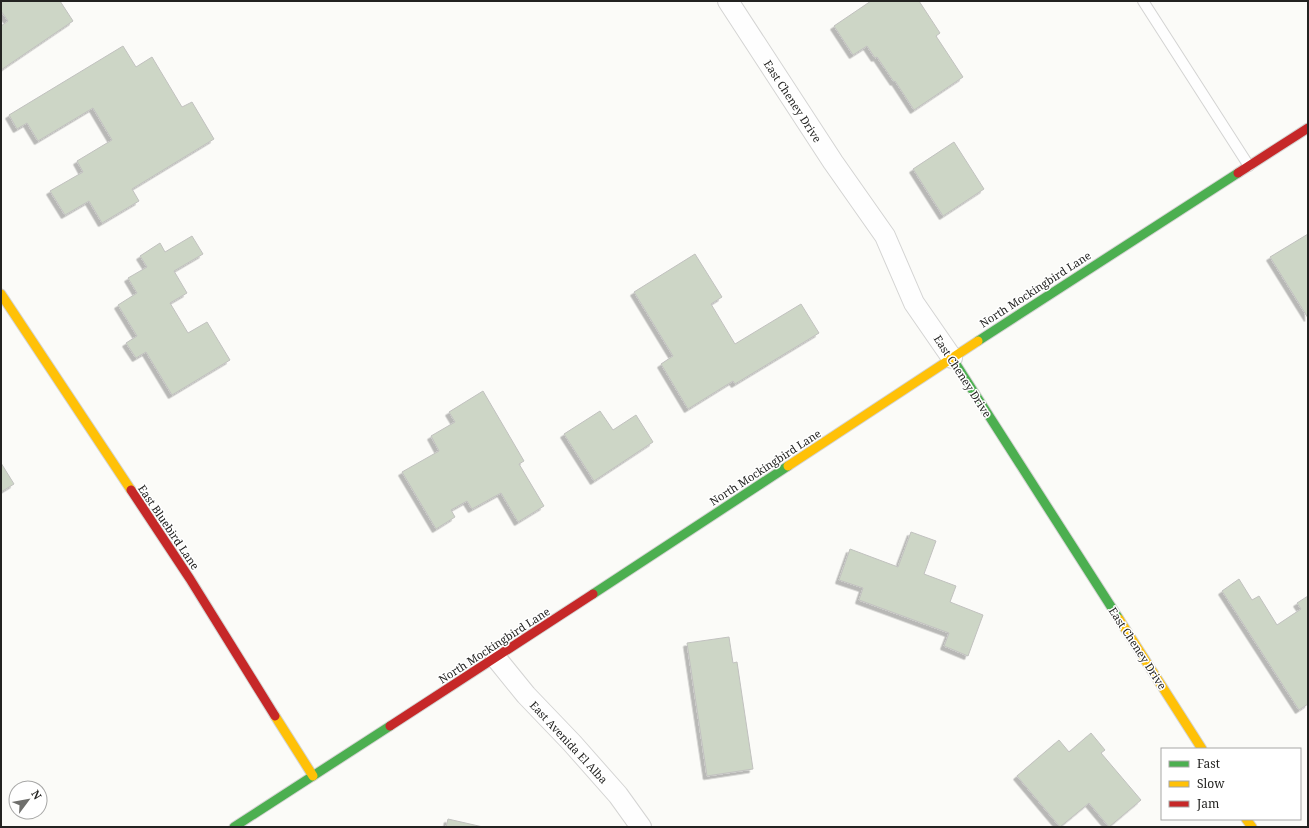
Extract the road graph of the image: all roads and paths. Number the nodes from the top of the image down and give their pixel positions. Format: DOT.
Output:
graph roads {
  1 [pos="728,1"];
  2 [pos="1143,1"];
  3 [pos="1308,128"];
  4 [pos="1250,166"];
  5 [pos="1,294"];
  6 [pos="952,358"];
  7 [pos="496,658"];
  8 [pos="1201,748"];
  9 [pos="313,776"];
  10 [pos="234,827"];
  11 [pos="641,827"];
  1 -- 6 [label="street, East Cheney Drive"];
  2 -- 4 [label="lane"];
  3 -- 4 [label="street, North Mockingbird Lane"];
  4 -- 6 [label="street, North Mockingbird Lane"];
  5 -- 9 [label="street, East Bluebird Lane"];
  6 -- 7 [label="street, North Mockingbird Lane"];
  6 -- 8 [label="street, East Cheney Drive"];
  7 -- 9 [label="street, North Mockingbird Lane"];
  7 -- 11 [label="street, East Avenida El Alba"];
  9 -- 10 [label="street, North Mockingbird Lane"];
}
